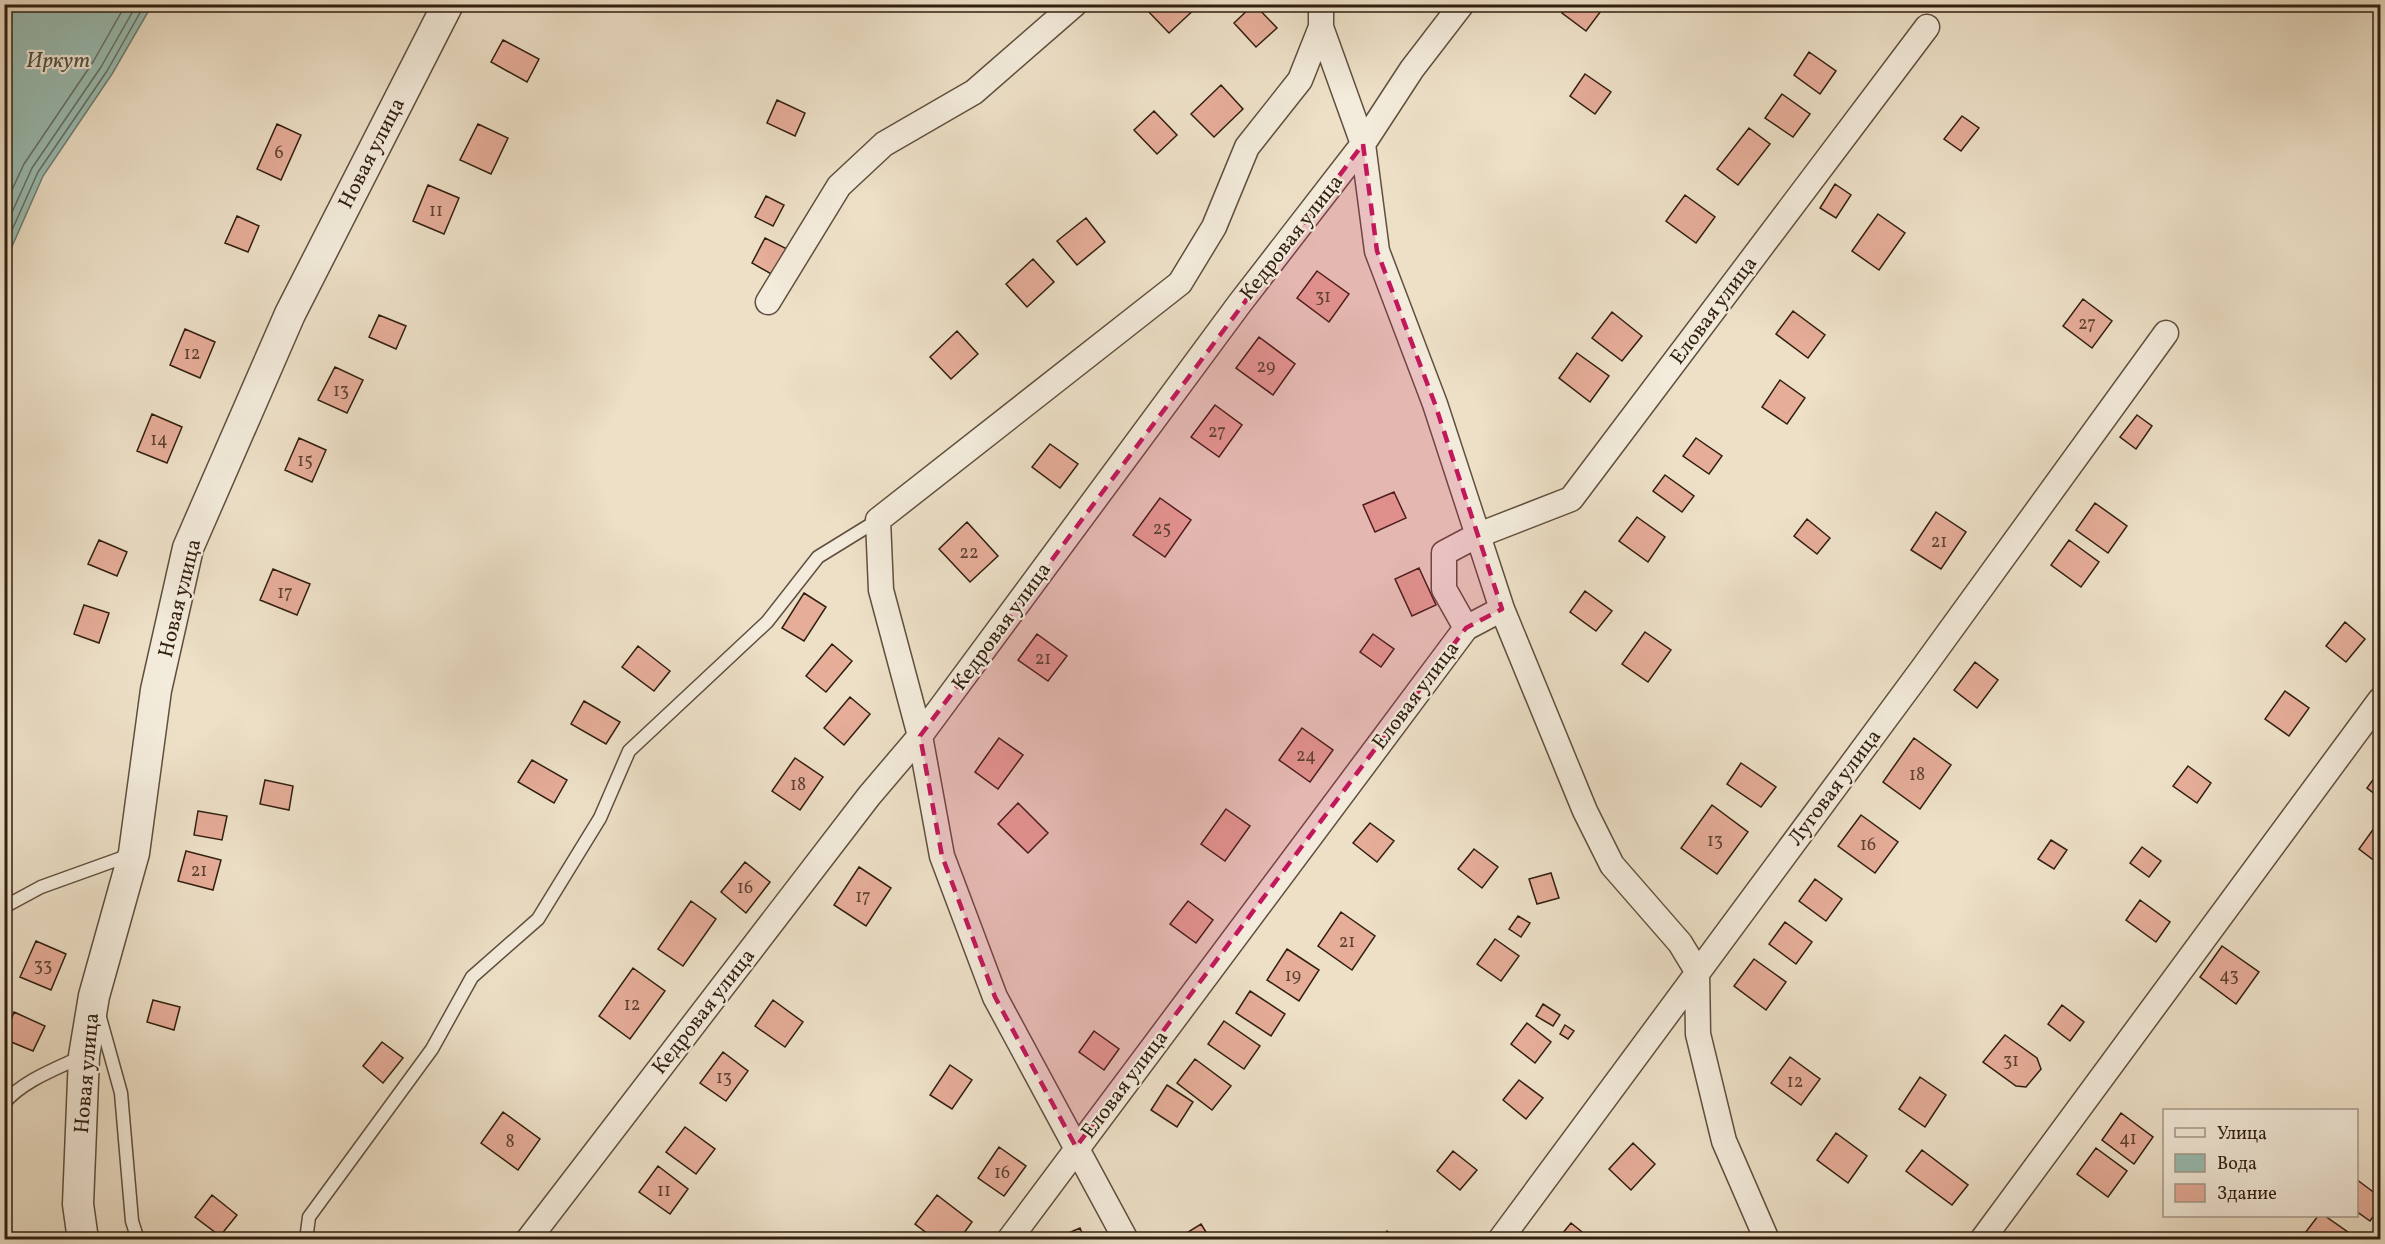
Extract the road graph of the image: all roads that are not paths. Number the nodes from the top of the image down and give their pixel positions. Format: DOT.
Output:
graph roads {
  1 [pos="448,4"];
  2 [pos="1076,4"];
  3 [pos="1462,4"];
  4 [pos="1321,16"];
  5 [pos="1927,27"];
  6 [pos="1363,144"];
  7 [pos="768,302"];
  8 [pos="2166,333"];
  9 [pos="878,520"];
  10 [pos="1476,536"];
  11 [pos="1502,609"];
  12 [pos="1466,628"];
  13 [pos="2380,699"];
  14 [pos="920,736"];
  15 [pos="134,853"];
  16 [pos="4,907"];
  17 [pos="1697,971"];
  18 [pos="94,996"];
  19 [pos="84,1056"];
  20 [pos="4,1103"];
  21 [pos="1076,1147"];
  22 [pos="83,1239"];
  23 [pos="138,1239"];
  24 [pos="306,1239"];
  25 [pos="528,1239"];
  26 [pos="1009,1239"];
  27 [pos="1126,1239"];
  28 [pos="1500,1239"];
  29 [pos="1767,1239"];
  30 [pos="1982,1239"];
  1 -- 15 [label="street, Новая улица"];
  2 -- 7 [label="street"];
  3 -- 6 [label="street, Кедровая улица"];
  4 -- 6 [label="street"];
  4 -- 9 [label="street"];
  5 -- 10 [label="street, Еловая улица"];
  6 -- 10 [label="street"];
  6 -- 14 [label="street, Кедровая улица"];
  8 -- 17 [label="street, Луговая улица"];
  9 -- 14 [label="street"];
  9 -- 24 [label="lane"];
  10 -- 11 [label="street"];
  10 -- 12 [label="street, Еловая улица"];
  11 -- 12 [label="street"];
  11 -- 17 [label="street"];
  12 -- 21 [label="street, Еловая улица"];
  13 -- 30 [label="street"];
  14 -- 21 [label="street"];
  14 -- 25 [label="street, Кедровая улица"];
  15 -- 16 [label="lane"];
  15 -- 18 [label="street, Новая улица"];
  17 -- 28 [label="street, Луговая улица"];
  17 -- 29 [label="street"];
  18 -- 19 [label="street, Новая улица"];
  18 -- 23 [label="lane"];
  19 -- 20 [label="lane"];
  19 -- 22 [label="street, Новая улица"];
  21 -- 26 [label="street, Еловая улица"];
  21 -- 27 [label="street"];
}
